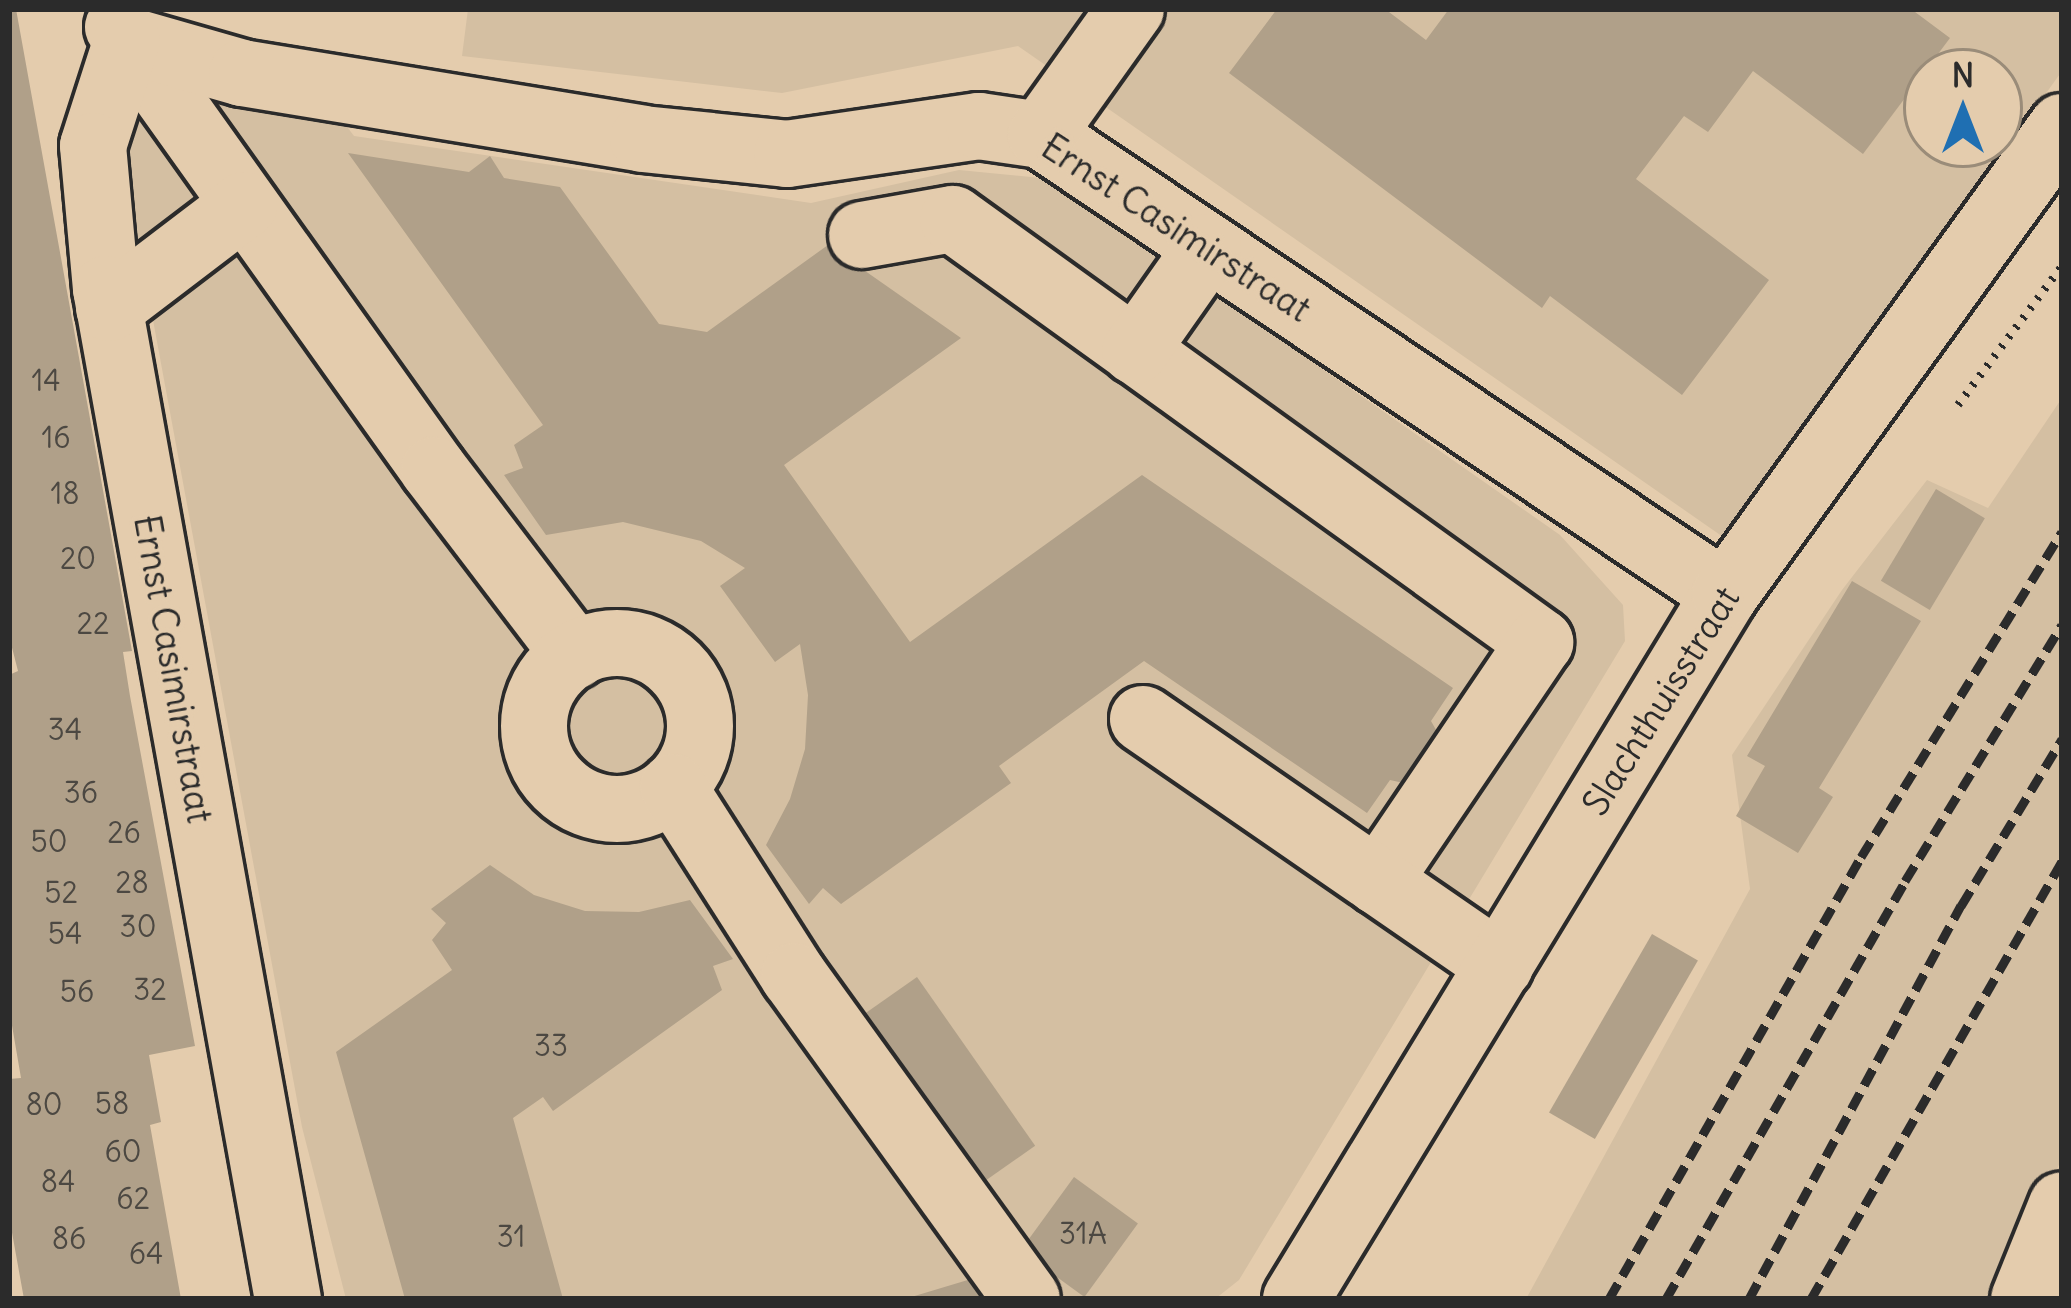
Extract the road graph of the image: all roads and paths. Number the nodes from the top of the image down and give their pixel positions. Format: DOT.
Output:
graph roads {
  1 [pos="1132,9"];
  2 [pos="116,24"];
  3 [pos="2062,127"];
  4 [pos="1041,135"];
  5 [pos="244,205"];
  6 [pos="862,235"];
  7 [pos="1208,247"];
  8 [pos="109,308"];
  9 [pos="1135,351"];
  10 [pos="1725,593"];
  11 [pos="575,655"];
  12 [pos="1143,719"];
  13 [pos="673,787"];
  14 [pos="1378,881"];
  15 [pos="1500,964"];
  16 [pos="2062,1205"];
  17 [pos="288,1299"];
  18 [pos="1027,1299"];
  19 [pos="1296,1299"];
  20 [pos="2024,1299"];
  1 -- 4 [label="street"];
  2 -- 4 [label="street, Ernst Casimirstraat"];
  2 -- 5 [label="street"];
  2 -- 8 [label="street, Ernst Casimirstraat"];
  3 -- 10 [label="street, Slachthuisstraat"];
  4 -- 7 [label="street, Ernst Casimirstraat"];
  5 -- 8 [label="street"];
  5 -- 11 [label="street"];
  6 -- 9 [label="street"];
  7 -- 9 [label="street"];
  7 -- 10 [label="street, Ernst Casimirstraat"];
  8 -- 17 [label="street, Ernst Casimirstraat"];
  9 -- 14 [label="street"];
  10 -- 15 [label="street, Slachthuisstraat"];
  11 -- 13 [label="street"];
  11 -- 13 [label="street"];
  12 -- 14 [label="street"];
  13 -- 18 [label="street"];
  14 -- 15 [label="street"];
  15 -- 19 [label="street, Slachthuisstraat"];
  16 -- 20 [label="street"];
}
